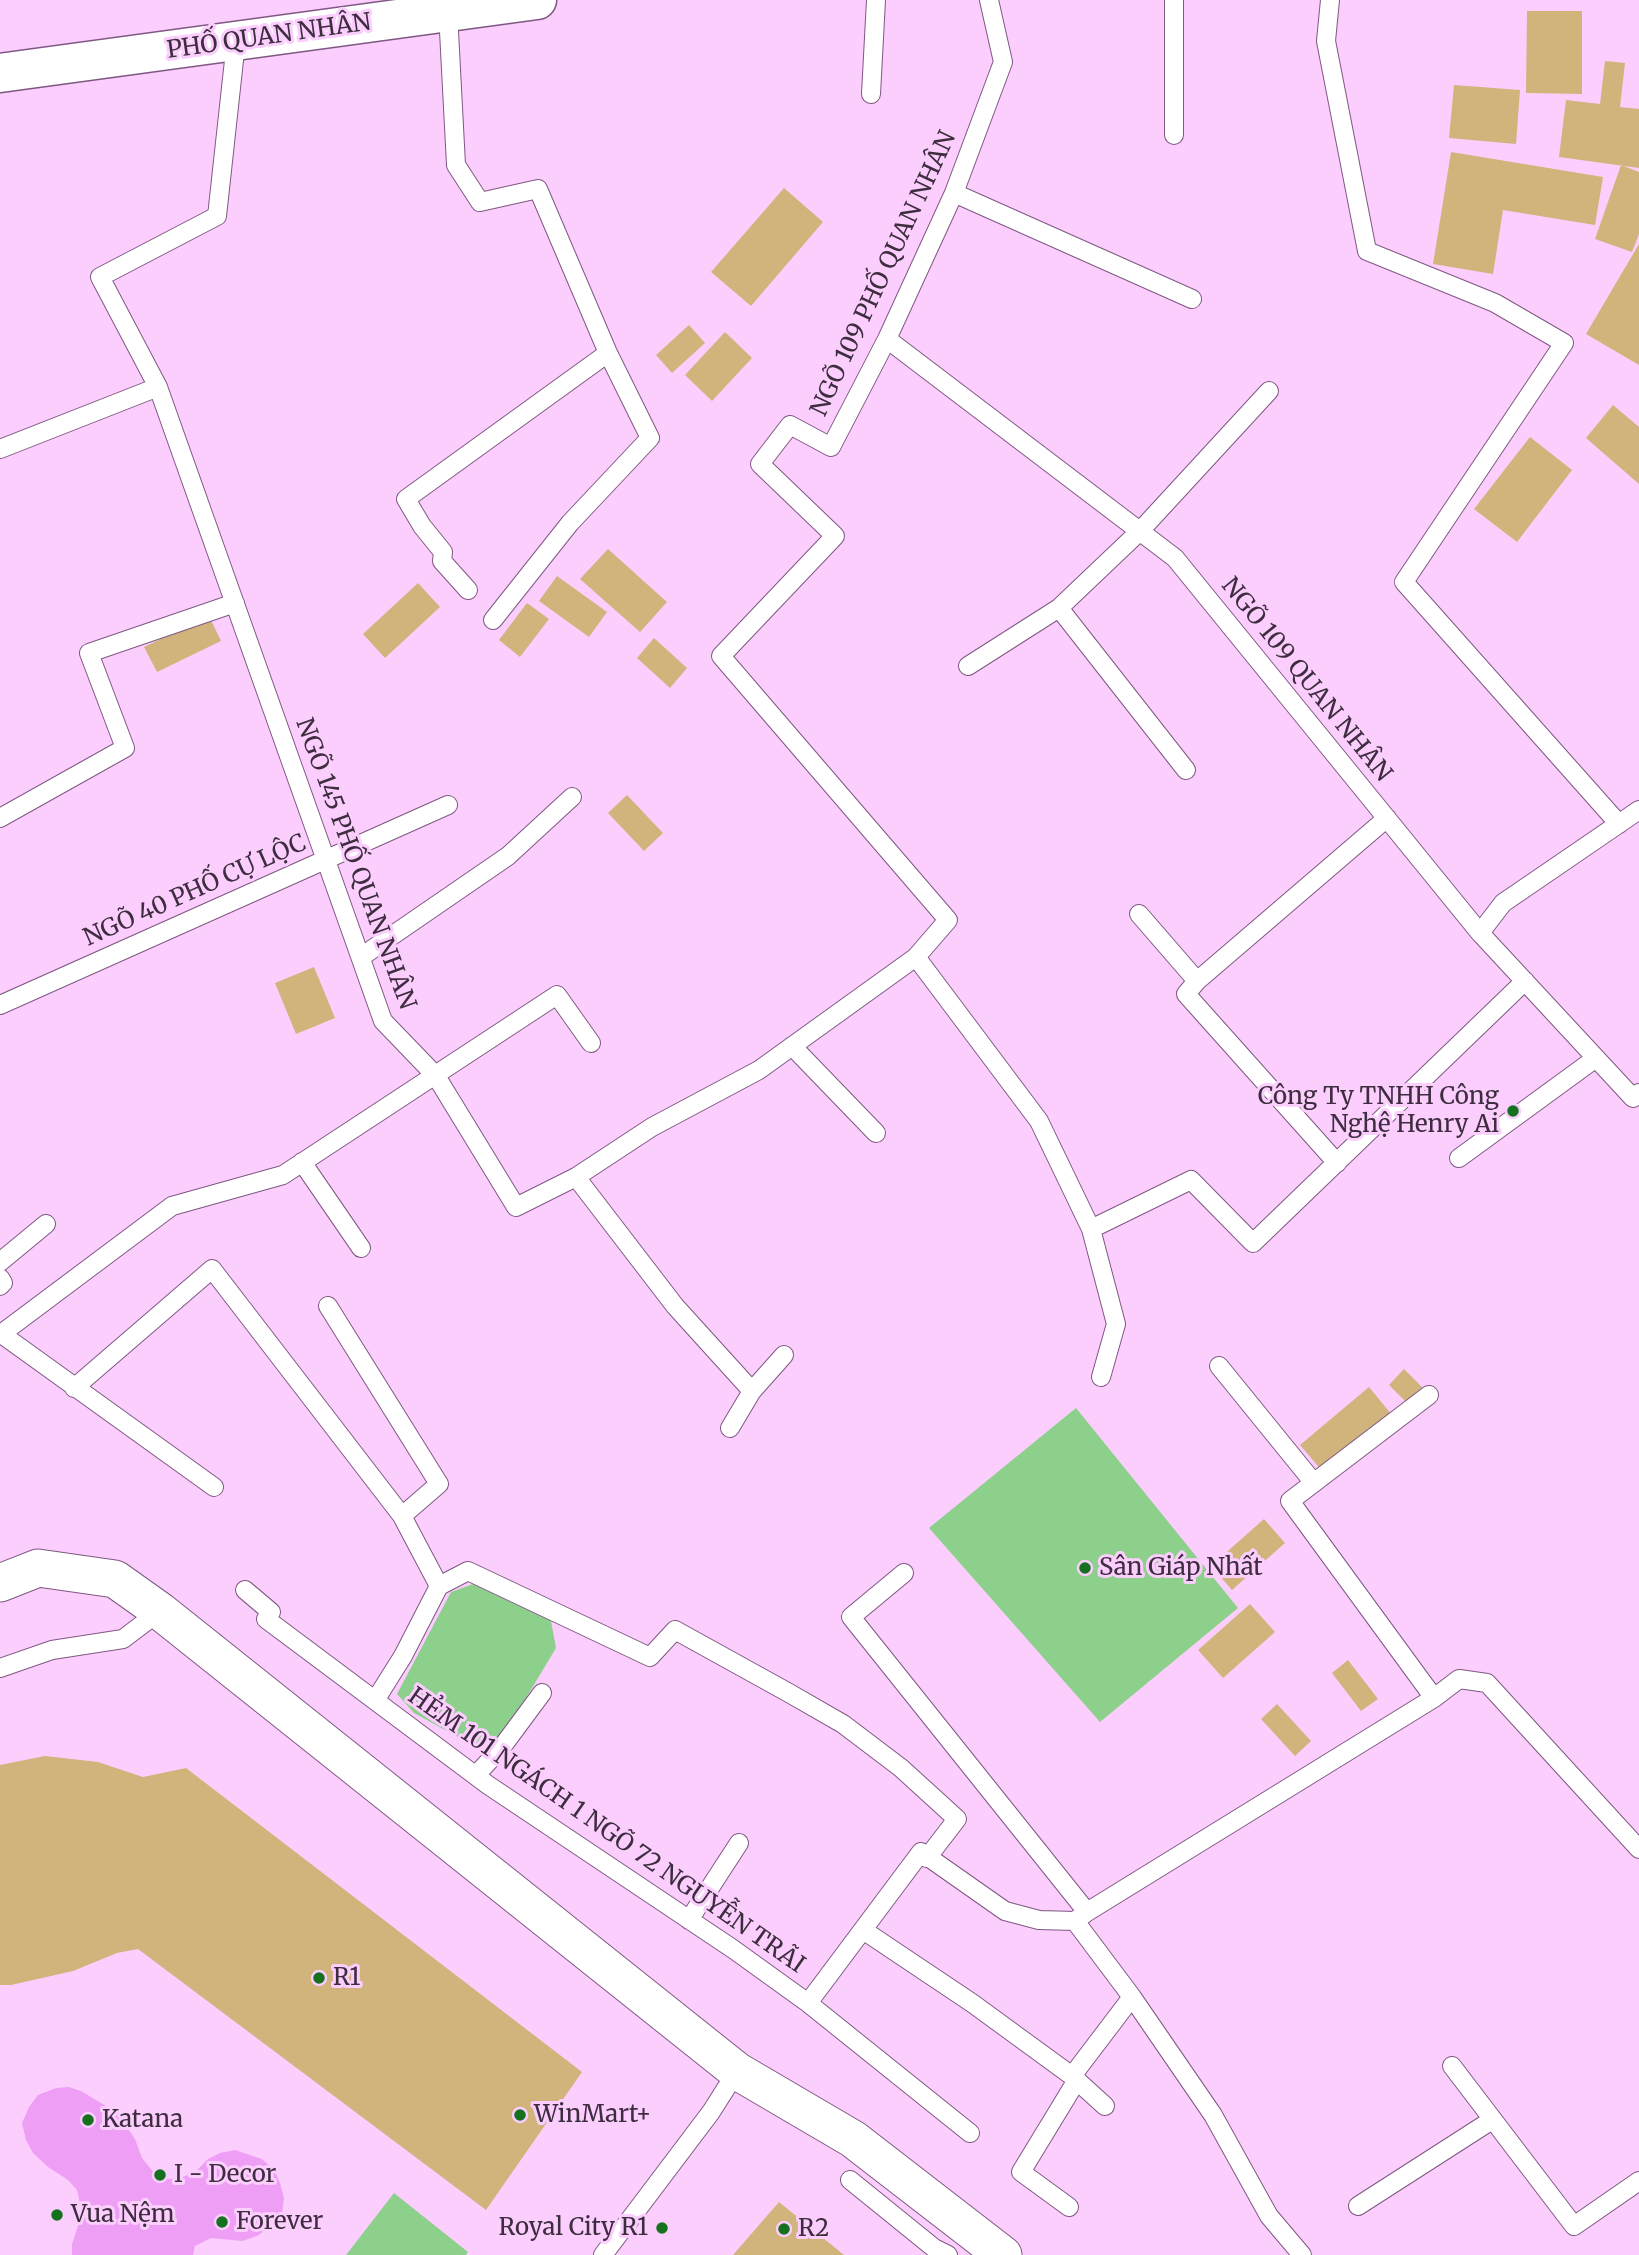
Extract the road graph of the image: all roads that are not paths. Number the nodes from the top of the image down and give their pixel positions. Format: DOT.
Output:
graph roads {
  1 [pos="530,0"];
  2 [pos="876,0"];
  3 [pos="989,0"];
  4 [pos="1174,0"];
  5 [pos="1330,0"];
  6 [pos="448,12"];
  7 [pos="236,42"];
  8 [pos="0,73"];
  9 [pos="871,94"];
  10 [pos="1174,135"];
  11 [pos="954,193"];
  12 [pos="1192,299"];
  13 [pos="887,339"];
  14 [pos="608,352"];
  15 [pos="158,387"];
  16 [pos="1269,391"];
  17 [pos="831,447"];
  18 [pos="0,449"];
  19 [pos="1140,531"];
  20 [pos="468,590"];
  21 [pos="235,603"];
  22 [pos="1059,608"];
  23 [pos="493,620"];
  24 [pos="968,666"];
  25 [pos="1185,770"];
  26 [pos="572,797"];
  27 [pos="448,805"];
  28 [pos="1639,810"];
  29 [pos="0,818"];
  30 [pos="1387,818"];
  31 [pos="1619,824"];
  32 [pos="1139,914"];
  33 [pos="1480,933"];
  34 [pos="361,957"];
  35 [pos="916,957"];
  36 [pos="1197,981"];
  37 [pos="1525,981"];
  38 [pos="0,1005"];
  39 [pos="591,1043"];
  40 [pos="792,1046"];
  41 [pos="1596,1058"];
  42 [pos="436,1076"];
  43 [pos="1639,1093"];
  44 [pos="876,1133"];
  45 [pos="1459,1158"];
  46 [pos="302,1162"];
  47 [pos="1337,1163"];
  48 [pos="576,1177"];
  49 [pos="46,1224"];
  50 [pos="1091,1229"];
  51 [pos="361,1248"];
  52 [pos="0,1262"];
  53 [pos="0,1278"];
  54 [pos="0,1286"];
  55 [pos="328,1306"];
  56 [pos="1,1333"];
  57 [pos="784,1354"];
  58 [pos="1219,1367"];
  59 [pos="1101,1377"];
  60 [pos="74,1388"];
  61 [pos="752,1391"];
  62 [pos="1429,1395"];
  63 [pos="730,1427"];
  64 [pos="1314,1483"];
  65 [pos="214,1487"];
  66 [pos="402,1516"];
  67 [pos="904,1573"];
  68 [pos="0,1583"];
  69 [pos="439,1586"];
  70 [pos="246,1590"];
  71 [pos="160,1611"];
  72 [pos="0,1668"];
  73 [pos="542,1693"];
  74 [pos="1434,1698"];
  75 [pos="376,1699"];
  76 [pos="475,1775"];
  77 [pos="739,1843"];
  78 [pos="1639,1849"];
  79 [pos="924,1855"];
  80 [pos="1081,1916"];
  81 [pos="689,1920"];
  82 [pos="863,1930"];
  83 [pos="1132,1997"];
  84 [pos="808,2003"];
  85 [pos="1452,2066"];
  86 [pos="737,2071"];
  87 [pos="1074,2078"];
  88 [pos="1105,2106"];
  89 [pos="1492,2120"];
  90 [pos="970,2133"];
  91 [pos="850,2180"];
  92 [pos="1639,2181"];
  93 [pos="1358,2206"];
  94 [pos="1069,2207"];
  95 [pos="603,2255"];
  96 [pos="948,2255"];
  97 [pos="1003,2255"];
  98 [pos="1303,2255"];
  1 -- 6 [label="street, PHỐ QUAN NHÂN"];
  2 -- 9 [label="lane"];
  3 -- 11 [label="lane, NGÕ 109 PHỐ QUAN NHÂN"];
  4 -- 10 [label="lane"];
  5 -- 31 [label="lane"];
  6 -- 7 [label="street, PHỐ QUAN NHÂN"];
  6 -- 14 [label="lane"];
  7 -- 8 [label="street, PHỐ QUAN NHÂN"];
  7 -- 15 [label="lane, NGÕ 145 PHỐ QUAN NHÂN"];
  11 -- 12 [label="lane"];
  11 -- 13 [label="lane, NGÕ 109 PHỐ QUAN NHÂN"];
  13 -- 17 [label="lane, NGÕ 109 PHỐ QUAN NHÂN"];
  13 -- 19 [label="lane, NGÕ 109 QUAN NHÂN"];
  14 -- 20 [label="lane"];
  14 -- 23 [label="lane"];
  15 -- 18 [label="lane"];
  15 -- 21 [label="lane, NGÕ 145 PHỐ QUAN NHÂN"];
  16 -- 19 [label="lane"];
  17 -- 35 [label="lane, NGÕ 145 PHỐ QUAN NHÂN"];
  19 -- 22 [label="lane"];
  19 -- 30 [label="lane, NGÕ 109 QUAN NHÂN"];
  21 -- 29 [label="lane"];
  21 -- 34 [label="lane, NGÕ 145 PHỐ QUAN NHÂN"];
  22 -- 24 [label="lane"];
  22 -- 25 [label="lane"];
  26 -- 34 [label="lane"];
  27 -- 38 [label="lane, NGÕ 40 PHỐ CỰ LỘC"];
  28 -- 31 [label="lane"];
  30 -- 33 [label="lane, NGÕ 109 QUAN NHÂN"];
  30 -- 36 [label="lane"];
  31 -- 33 [label="lane"];
  32 -- 36 [label="lane"];
  33 -- 37 [label="lane, NGÕ 109 QUAN NHÂN"];
  34 -- 42 [label="lane, NGÕ 145 PHỐ QUAN NHÂN"];
  35 -- 40 [label="lane, NGÕ 145 PHỐ QUAN NHÂN"];
  35 -- 50 [label="lane"];
  36 -- 47 [label="lane"];
  37 -- 41 [label="lane, NGÕ 109 QUAN NHÂN"];
  37 -- 47 [label="lane"];
  39 -- 42 [label="lane"];
  40 -- 44 [label="lane"];
  40 -- 48 [label="lane, NGÕ 145 PHỐ QUAN NHÂN"];
  41 -- 43 [label="lane, NGÕ 109 QUAN NHÂN"];
  41 -- 45 [label="lane"];
  42 -- 46 [label="lane"];
  42 -- 48 [label="lane, NGÕ 145 PHỐ QUAN NHÂN"];
  46 -- 51 [label="lane"];
  46 -- 56 [label="lane"];
  47 -- 50 [label="lane"];
  48 -- 61 [label="lane"];
  49 -- 52 [label="lane"];
  50 -- 59 [label="lane"];
  53 -- 54 [label="lane"];
  55 -- 66 [label="lane"];
  56 -- 60 [label="lane"];
  57 -- 61 [label="lane"];
  58 -- 64 [label="lane"];
  60 -- 65 [label="lane"];
  60 -- 66 [label="lane"];
  61 -- 63 [label="lane"];
  62 -- 64 [label="lane"];
  64 -- 74 [label="lane"];
  66 -- 69 [label="lane"];
  67 -- 80 [label="lane"];
  68 -- 71 [label="street"];
  69 -- 75 [label="lane"];
  69 -- 79 [label="lane, HẺM 101 NGÁCH 1 NGÕ 72 NGUYỄN TRÃI"];
  70 -- 75 [label="lane, HẺM 101 NGÁCH 1 NGÕ 72 NGUYỄN TRÃI"];
  71 -- 72 [label="lane"];
  71 -- 86 [label="street"];
  73 -- 76 [label="lane"];
  74 -- 78 [label="lane"];
  74 -- 80 [label="lane"];
  75 -- 76 [label="lane, HẺM 101 NGÁCH 1 NGÕ 72 NGUYỄN TRÃI"];
  76 -- 81 [label="lane, HẺM 101 NGÁCH 1 NGÕ 72 NGUYỄN TRÃI"];
  77 -- 81 [label="lane"];
  79 -- 80 [label="lane"];
  79 -- 82 [label="lane, HẺM 101 NGÁCH 1 NGÕ 72 NGUYỄN TRÃI"];
  80 -- 83 [label="lane"];
  81 -- 84 [label="lane, HẺM 101 NGÁCH 1 NGÕ 72 NGUYỄN TRÃI"];
  82 -- 84 [label="lane, HẺM 101 NGÁCH 1 NGÕ 72 NGUYỄN TRÃI"];
  82 -- 87 [label="lane"];
  83 -- 87 [label="lane"];
  83 -- 98 [label="lane"];
  84 -- 90 [label="lane, HẺM 101 NGÁCH 1 NGÕ 72 NGUYỄN TRÃI"];
  85 -- 89 [label="lane"];
  86 -- 95 [label="lane"];
  86 -- 97 [label="street"];
  87 -- 88 [label="lane"];
  87 -- 94 [label="lane"];
  89 -- 92 [label="lane"];
  89 -- 93 [label="lane"];
  91 -- 96 [label="lane"];
}
